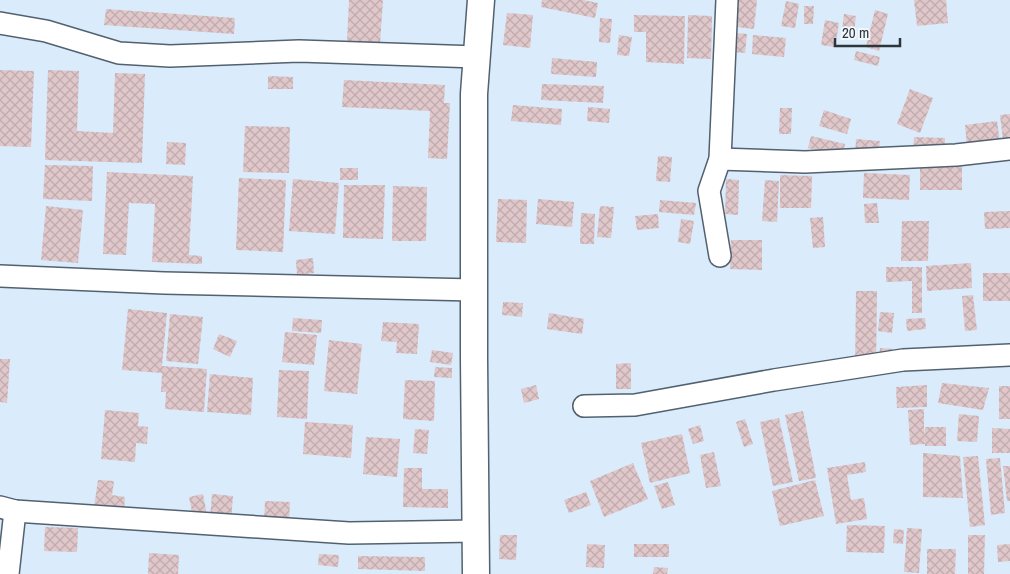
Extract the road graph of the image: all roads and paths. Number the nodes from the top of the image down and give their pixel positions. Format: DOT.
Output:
graph roads {
  1 [pos="481,0"];
  2 [pos="727,0"];
  3 [pos="0,23"];
  4 [pos="477,57"];
  5 [pos="1010,149"];
  6 [pos="720,159"];
  7 [pos="720,256"];
  8 [pos="0,276"];
  9 [pos="474,290"];
  10 [pos="1010,355"];
  11 [pos="584,406"];
  12 [pos="8,509"];
  13 [pos="477,531"];
  14 [pos="8,574"];
  15 [pos="476,574"];
  1 -- 4 [label="street"];
  2 -- 6 [label="street"];
  3 -- 4 [label="street"];
  4 -- 9 [label="street"];
  5 -- 6 [label="street"];
  6 -- 7 [label="street"];
  8 -- 9 [label="street"];
  9 -- 13 [label="street"];
  10 -- 11 [label="street"];
  12 -- 13 [label="street"];
  12 -- 14 [label="street"];
  13 -- 15 [label="street"];
}
